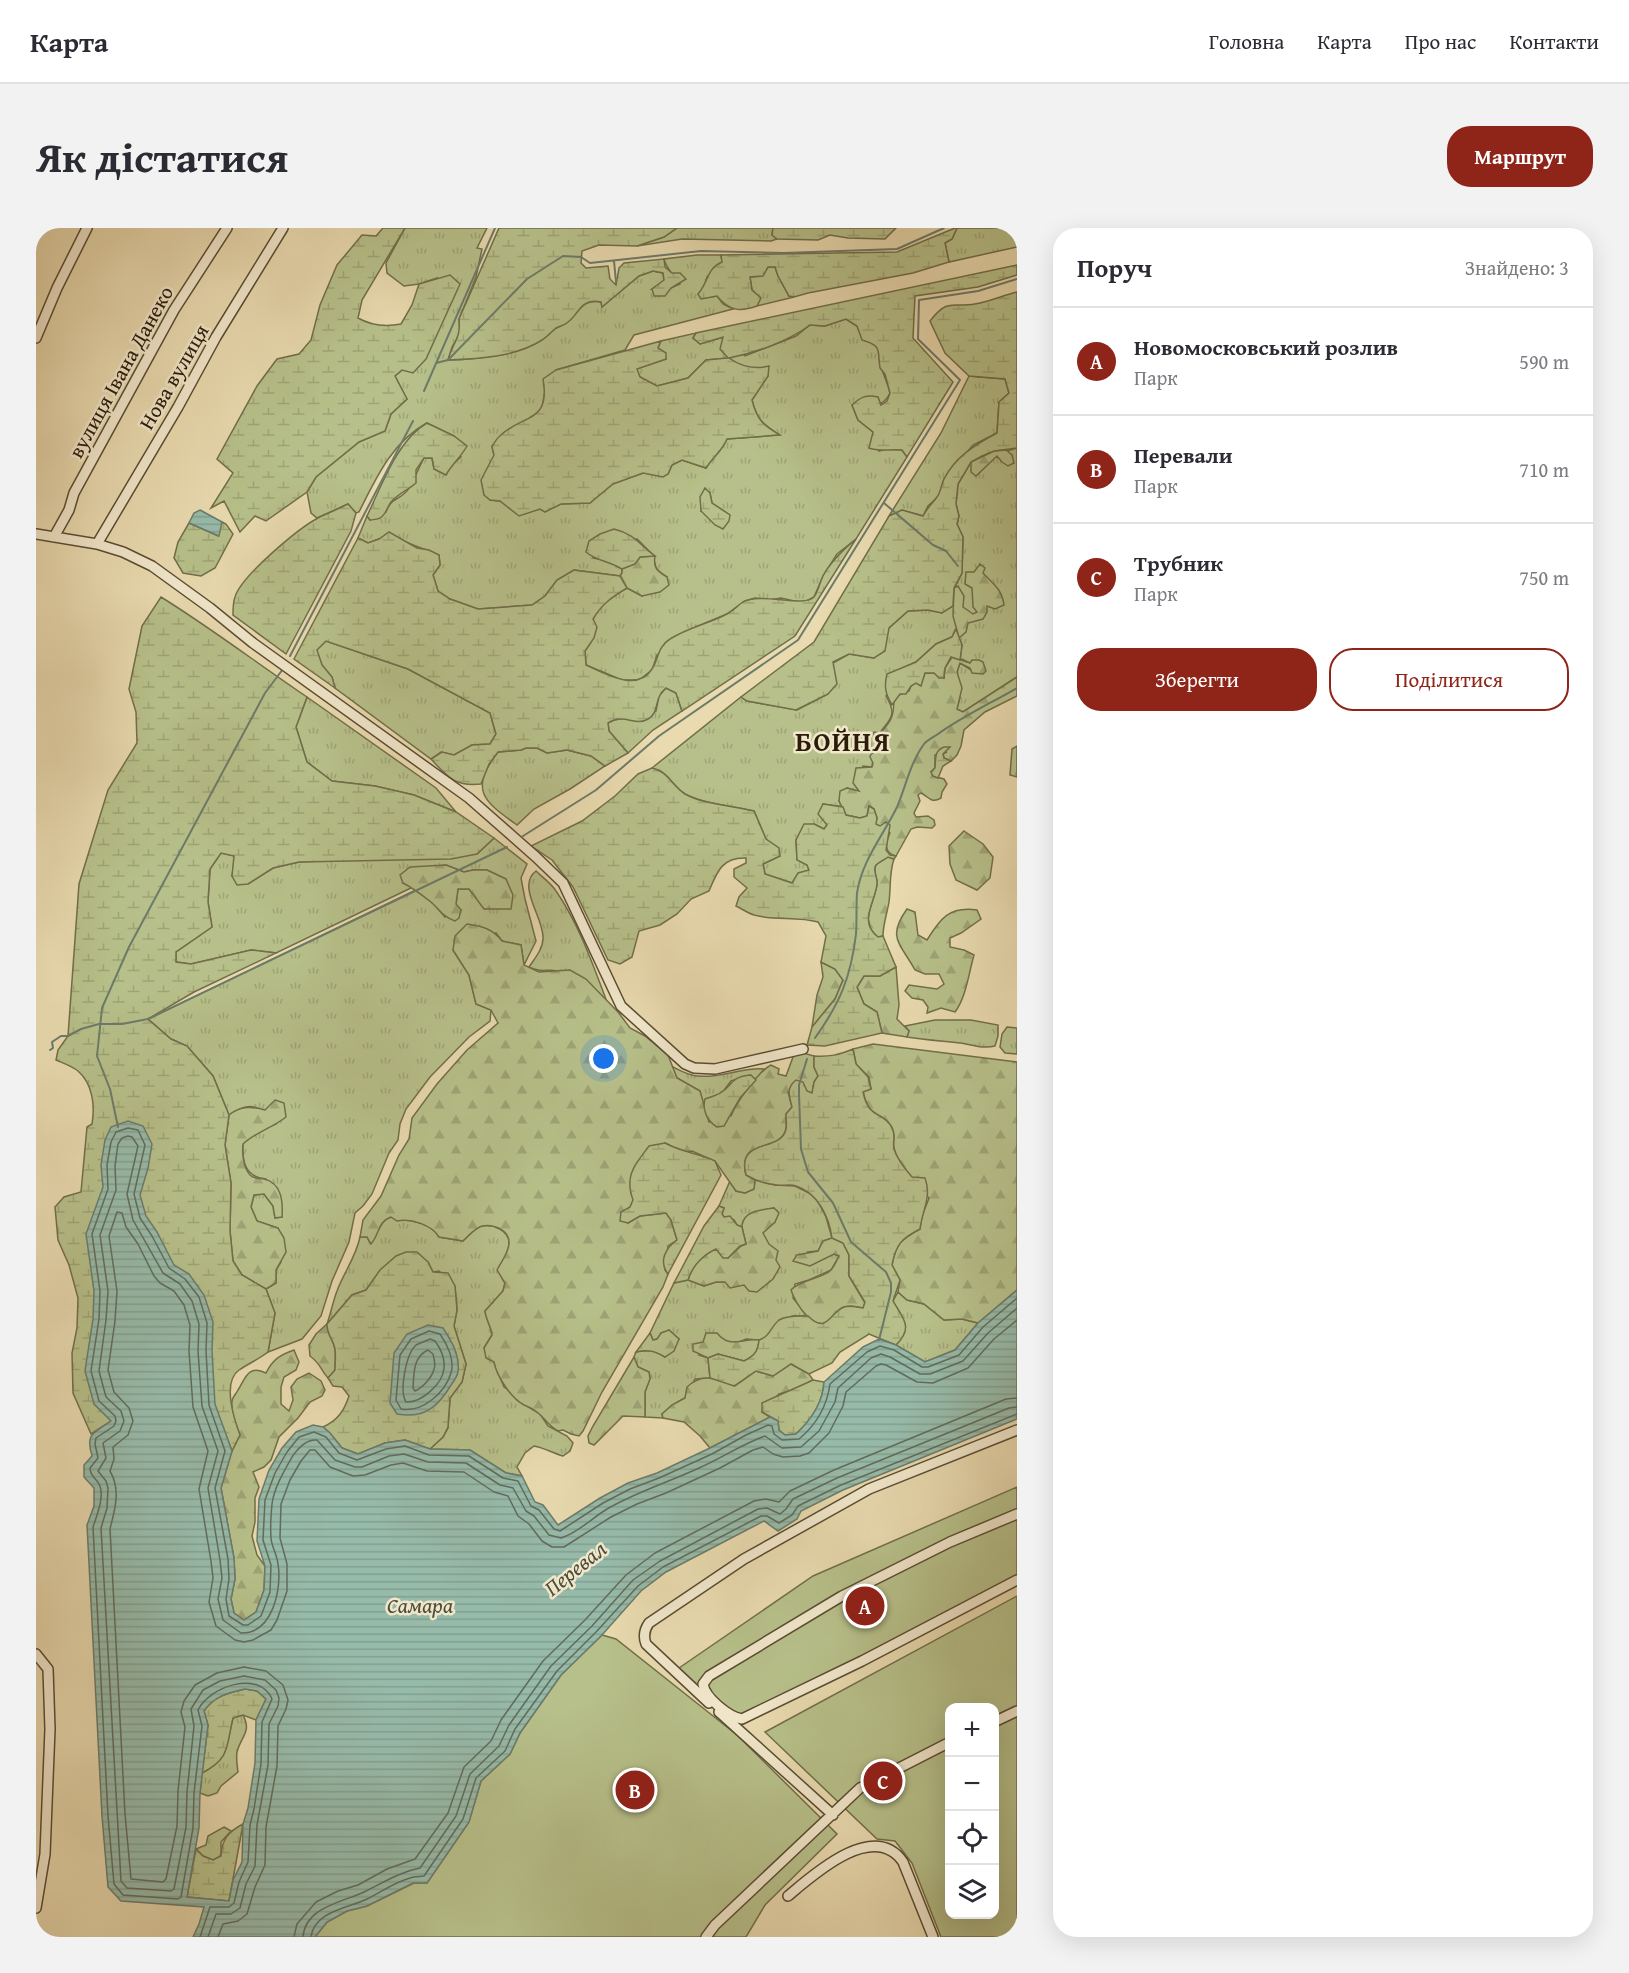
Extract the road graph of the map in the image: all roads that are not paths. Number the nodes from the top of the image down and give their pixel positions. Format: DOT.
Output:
graph roads {
  1 [pos="87,228"];
  2 [pos="227,228"];
  3 [pos="283,228"];
  4 [pos="36,338"];
  5 [pos="36,534"];
  6 [pos="54,537"];
  7 [pos="97,544"];
  8 [pos="803,1049"];
  9 [pos="1017,1430"];
  10 [pos="1017,1514"];
  11 [pos="1017,1580"];
  12 [pos="36,1654"];
  13 [pos="1017,1711"];
  14 [pos="999,1720"];
  15 [pos="945,1745"];
  16 [pos="833,1815"];
  17 [pos="788,1896"];
  18 [pos="36,1908"];
  19 [pos="705,1937"];
  20 [pos="933,1937"];
  1 -- 4 [label="street"];
  2 -- 6 [label="street, вулиця Івана Данеко"];
  3 -- 7 [label="street, Нова вулиця"];
  5 -- 6 [label="street"];
  6 -- 7 [label="street"];
  7 -- 8 [label="street"];
  9 -- 16 [label="street"];
  10 -- 11 [label="street"];
  12 -- 18 [label="street"];
  13 -- 14 [label="street"];
  15 -- 16 [label="street"];
  16 -- 19 [label="street"];
  17 -- 20 [label="street"];
}
